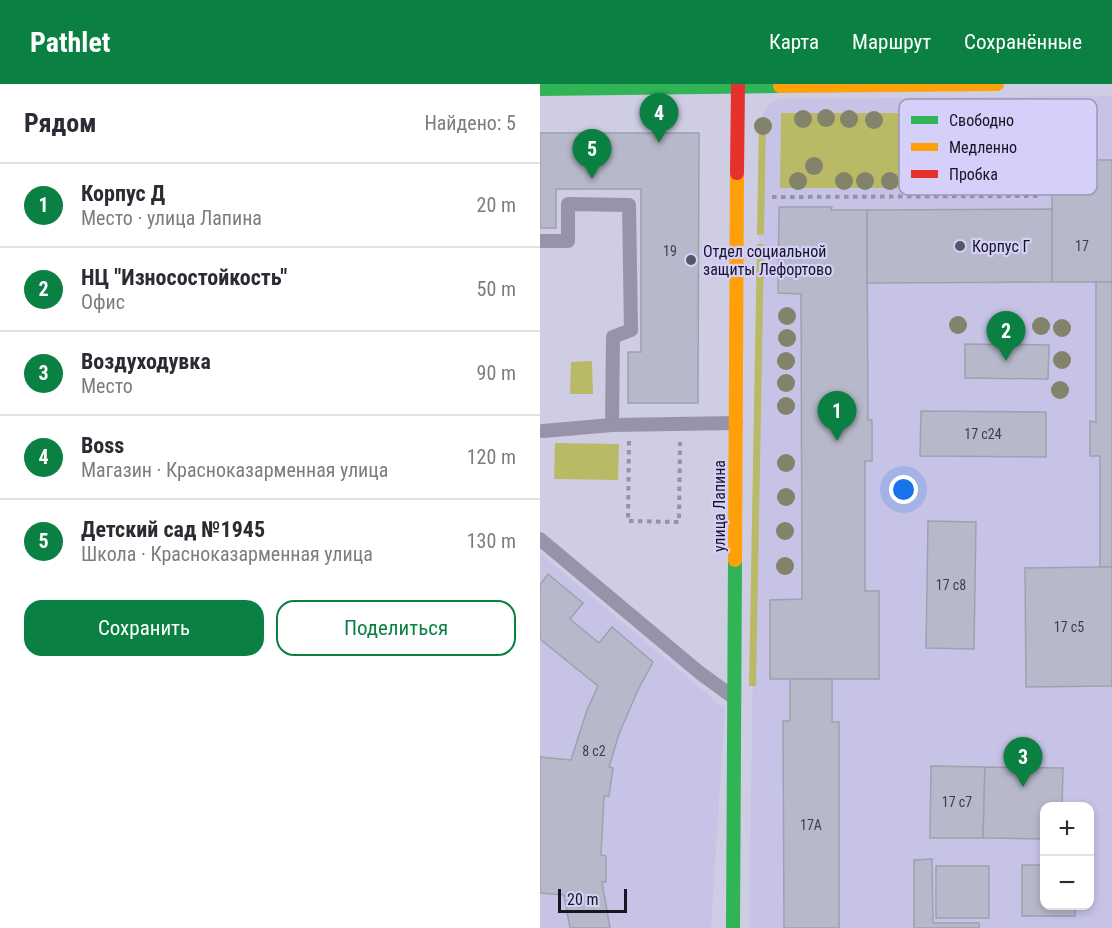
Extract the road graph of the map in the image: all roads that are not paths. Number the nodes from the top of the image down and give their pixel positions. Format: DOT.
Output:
graph roads {
  1 [pos="997,84"];
  2 [pos="738,86"];
  3 [pos="540,88"];
  4 [pos="540,241"];
  5 [pos="736,423"];
  6 [pos="612,426"];
  7 [pos="543,431"];
  8 [pos="540,539"];
  9 [pos="735,699"];
  10 [pos="733,928"];
  1 -- 2 [label="street"];
  2 -- 3 [label="street"];
  2 -- 5 [label="street, улица Лапина"];
  4 -- 6 [label="lane"];
  5 -- 6 [label="lane"];
  5 -- 9 [label="street, улица Лапина"];
  6 -- 7 [label="lane"];
  8 -- 9 [label="lane"];
  9 -- 10 [label="street, улица Лапина"];
}
